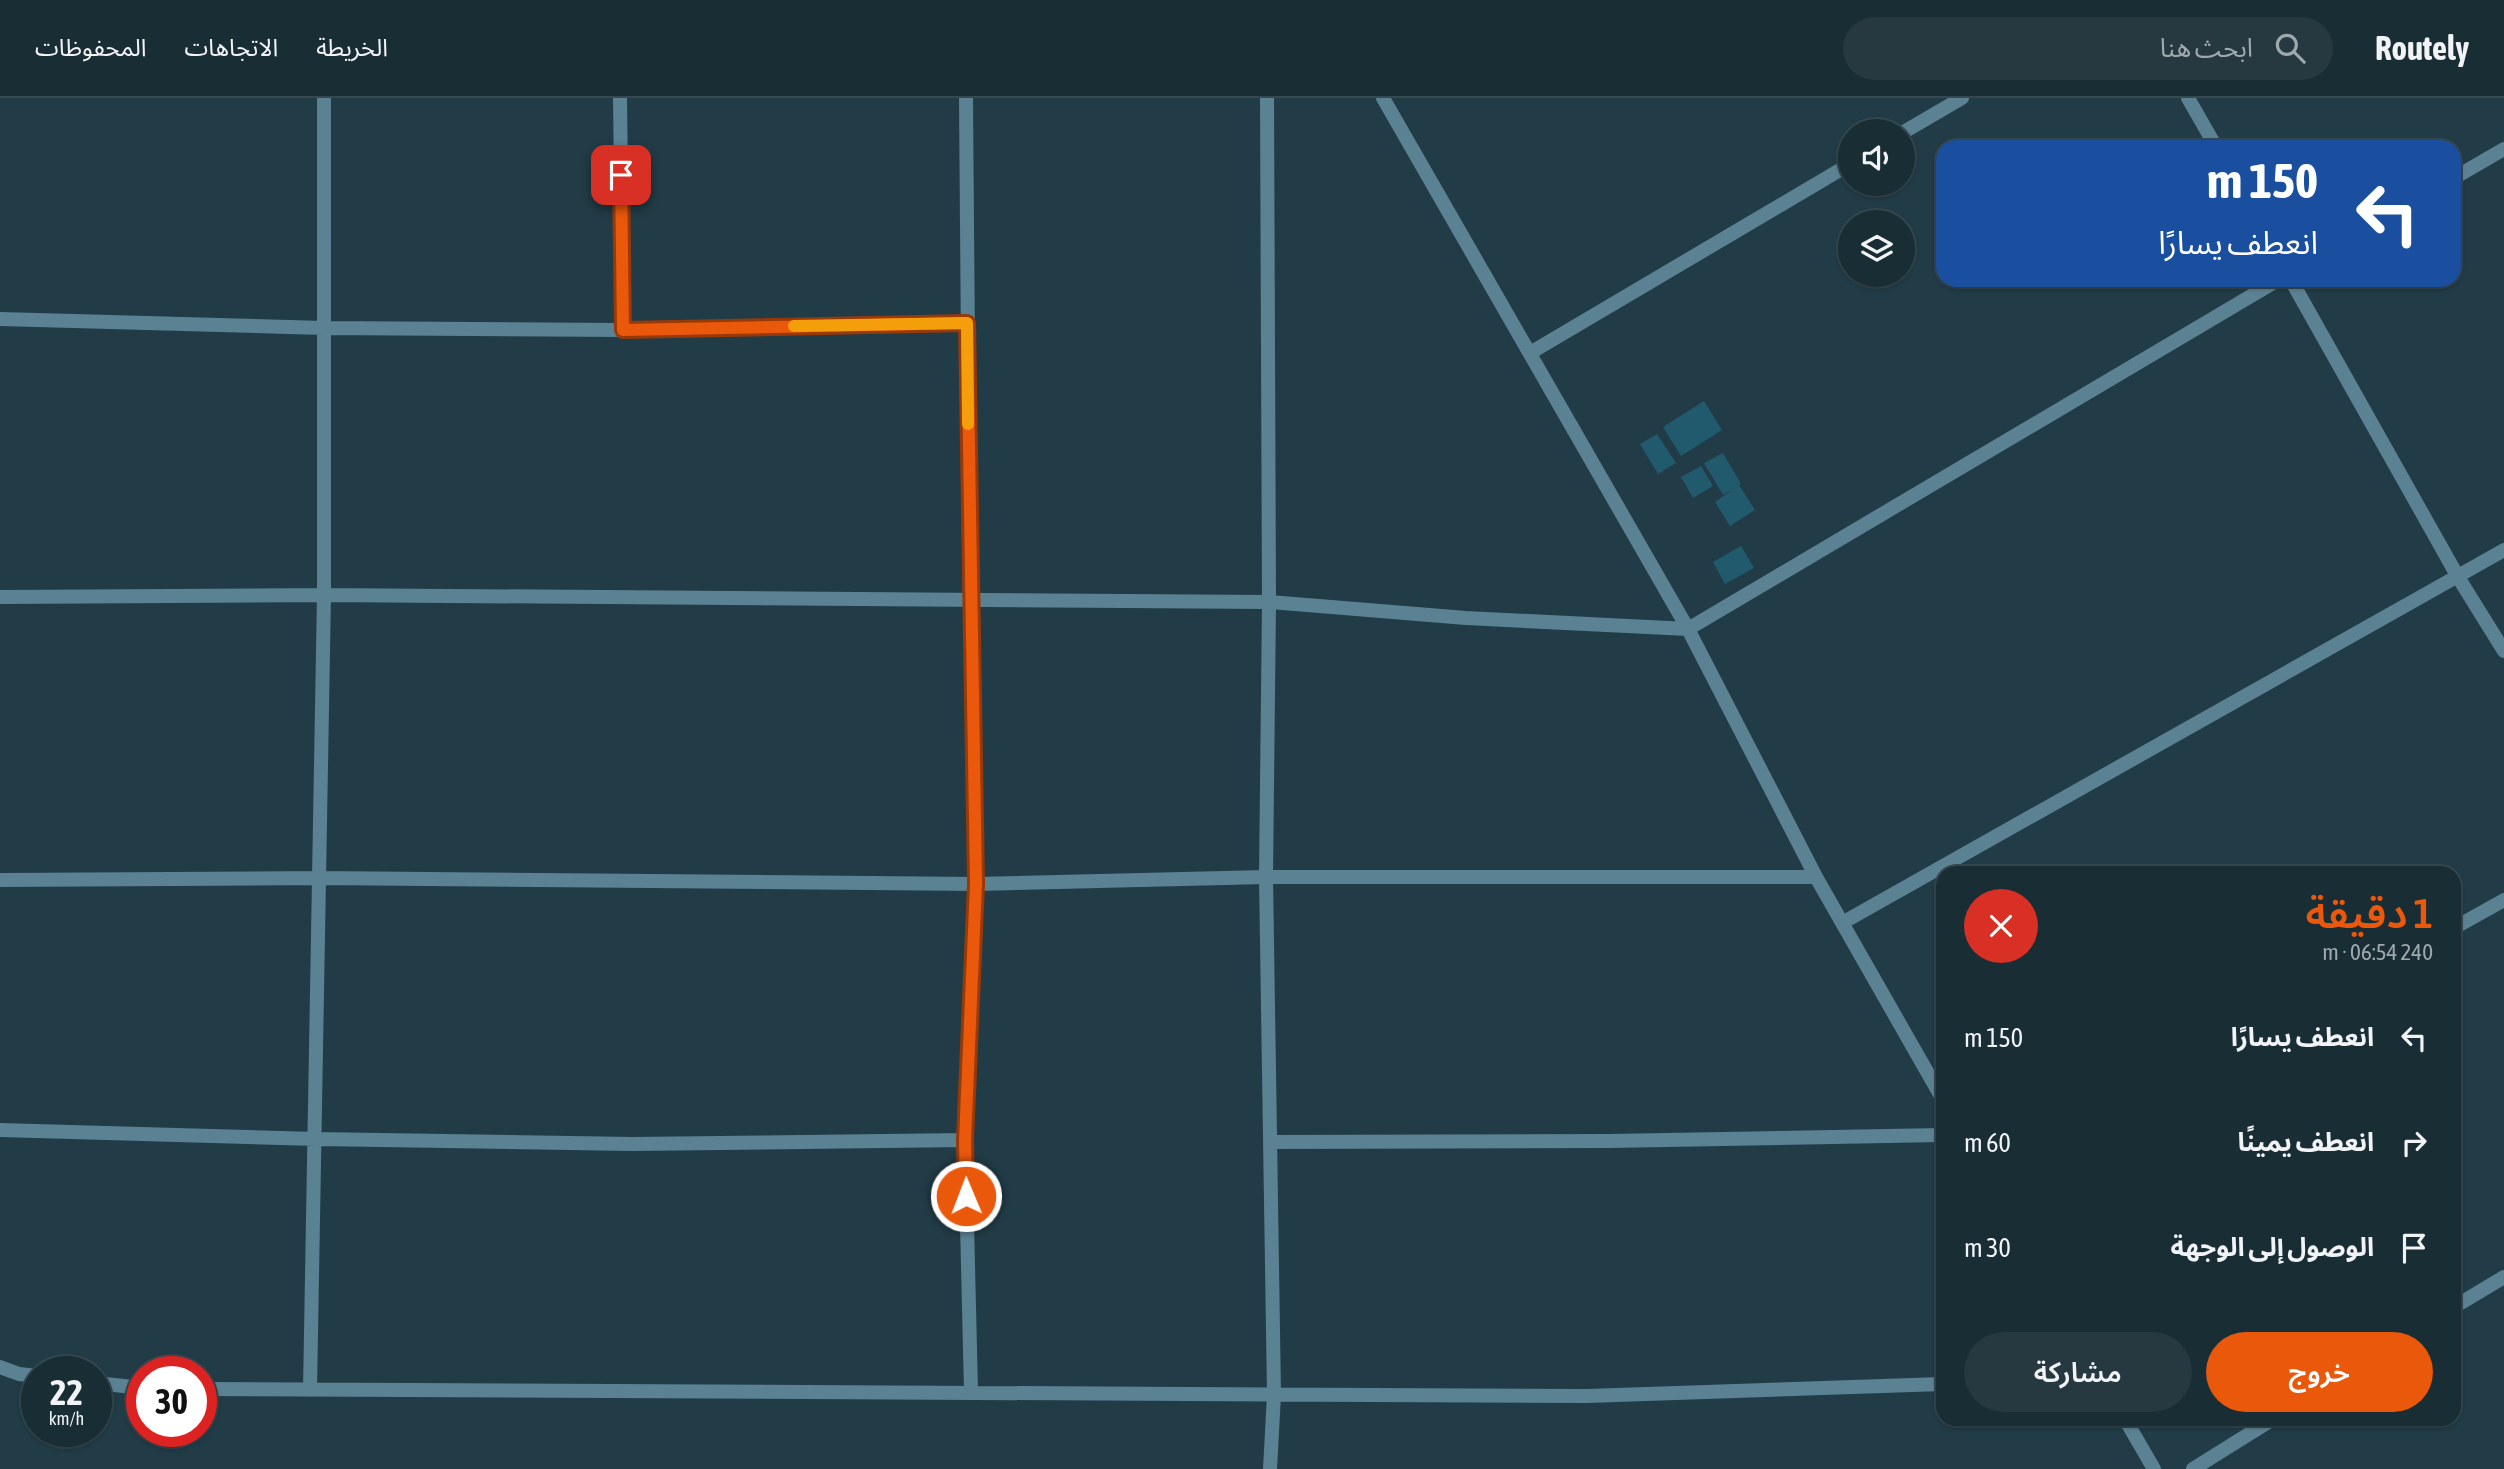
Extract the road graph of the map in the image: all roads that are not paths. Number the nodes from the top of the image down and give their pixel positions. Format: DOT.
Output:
graph roads {
  1 [pos="324,98"];
  2 [pos="621,98"];
  3 [pos="966,98"];
  4 [pos="1268,98"];
  5 [pos="1383,98"];
  6 [pos="1962,98"];
  7 [pos="2188,98"];
  8 [pos="1915,125"];
  9 [pos="2212,140"];
  10 [pos="2504,149"];
  11 [pos="1838,171"];
  12 [pos="2461,174"];
  13 [pos="2266,287"];
  14 [pos="2295,287"];
  15 [pos="0,319"];
  16 [pos="967,323"];
  17 [pos="324,328"];
  18 [pos="623,330"];
  19 [pos="1530,353"];
  20 [pos="2504,550"];
  21 [pos="2458,578"];
  22 [pos="324,595"];
  23 [pos="0,597"];
  24 [pos="970,601"];
  25 [pos="1269,602"];
  26 [pos="1688,629"];
  27 [pos="2504,651"];
  28 [pos="1944,866"];
  29 [pos="1936,870"];
  30 [pos="1266,877"];
  31 [pos="1816,877"];
  32 [pos="320,878"];
  33 [pos="0,880"];
  34 [pos="976,884"];
  35 [pos="2504,900"];
  36 [pos="1842,923"];
  37 [pos="2461,924"];
  38 [pos="1936,1088"];
  39 [pos="0,1130"];
  40 [pos="1936,1135"];
  41 [pos="316,1139"];
  42 [pos="965,1140"];
  43 [pos="1270,1142"];
  44 [pos="2504,1277"];
  45 [pos="2461,1303"];
  46 [pos="0,1367"];
  47 [pos="21,1374"];
  48 [pos="1936,1384"];
  49 [pos="217,1389"];
  50 [pos="310,1390"];
  51 [pos="971,1391"];
  52 [pos="1273,1395"];
  53 [pos="2129,1426"];
  54 [pos="2262,1426"];
  55 [pos="1270,1469"];
  56 [pos="2154,1469"];
  57 [pos="2193,1469"];
  1 -- 17 [label="street"];
  2 -- 18 [label="street"];
  3 -- 16 [label="street"];
  4 -- 25 [label="street"];
  5 -- 19 [label="street"];
  6 -- 8 [label="street"];
  7 -- 9 [label="street"];
  10 -- 12 [label="street"];
  11 -- 19 [label="street"];
  13 -- 26 [label="street"];
  14 -- 21 [label="street"];
  15 -- 17 [label="street"];
  16 -- 18 [label="street"];
  16 -- 24 [label="street"];
  17 -- 18 [label="street"];
  17 -- 22 [label="street"];
  19 -- 26 [label="street"];
  20 -- 21 [label="street"];
  21 -- 27 [label="street"];
  21 -- 28 [label="street"];
  22 -- 23 [label="street"];
  22 -- 24 [label="street"];
  22 -- 32 [label="street"];
  24 -- 25 [label="street"];
  24 -- 34 [label="street"];
  25 -- 26 [label="street"];
  25 -- 30 [label="street"];
  26 -- 31 [label="street"];
  29 -- 36 [label="street"];
  30 -- 31 [label="street"];
  30 -- 34 [label="street"];
  30 -- 43 [label="street"];
  31 -- 36 [label="street"];
  32 -- 33 [label="street"];
  32 -- 34 [label="street"];
  32 -- 41 [label="street"];
  34 -- 42 [label="street"];
  35 -- 37 [label="street"];
  36 -- 38 [label="street"];
  39 -- 41 [label="street"];
  40 -- 43 [label="street"];
  41 -- 42 [label="street"];
  41 -- 50 [label="street"];
  42 -- 51 [label="street"];
  43 -- 52 [label="street"];
  44 -- 45 [label="street"];
  46 -- 47 [label="street"];
  48 -- 52 [label="street"];
  49 -- 50 [label="street"];
  50 -- 51 [label="street"];
  51 -- 52 [label="street"];
  52 -- 55 [label="street"];
  53 -- 56 [label="street"];
  54 -- 57 [label="street"];
}
